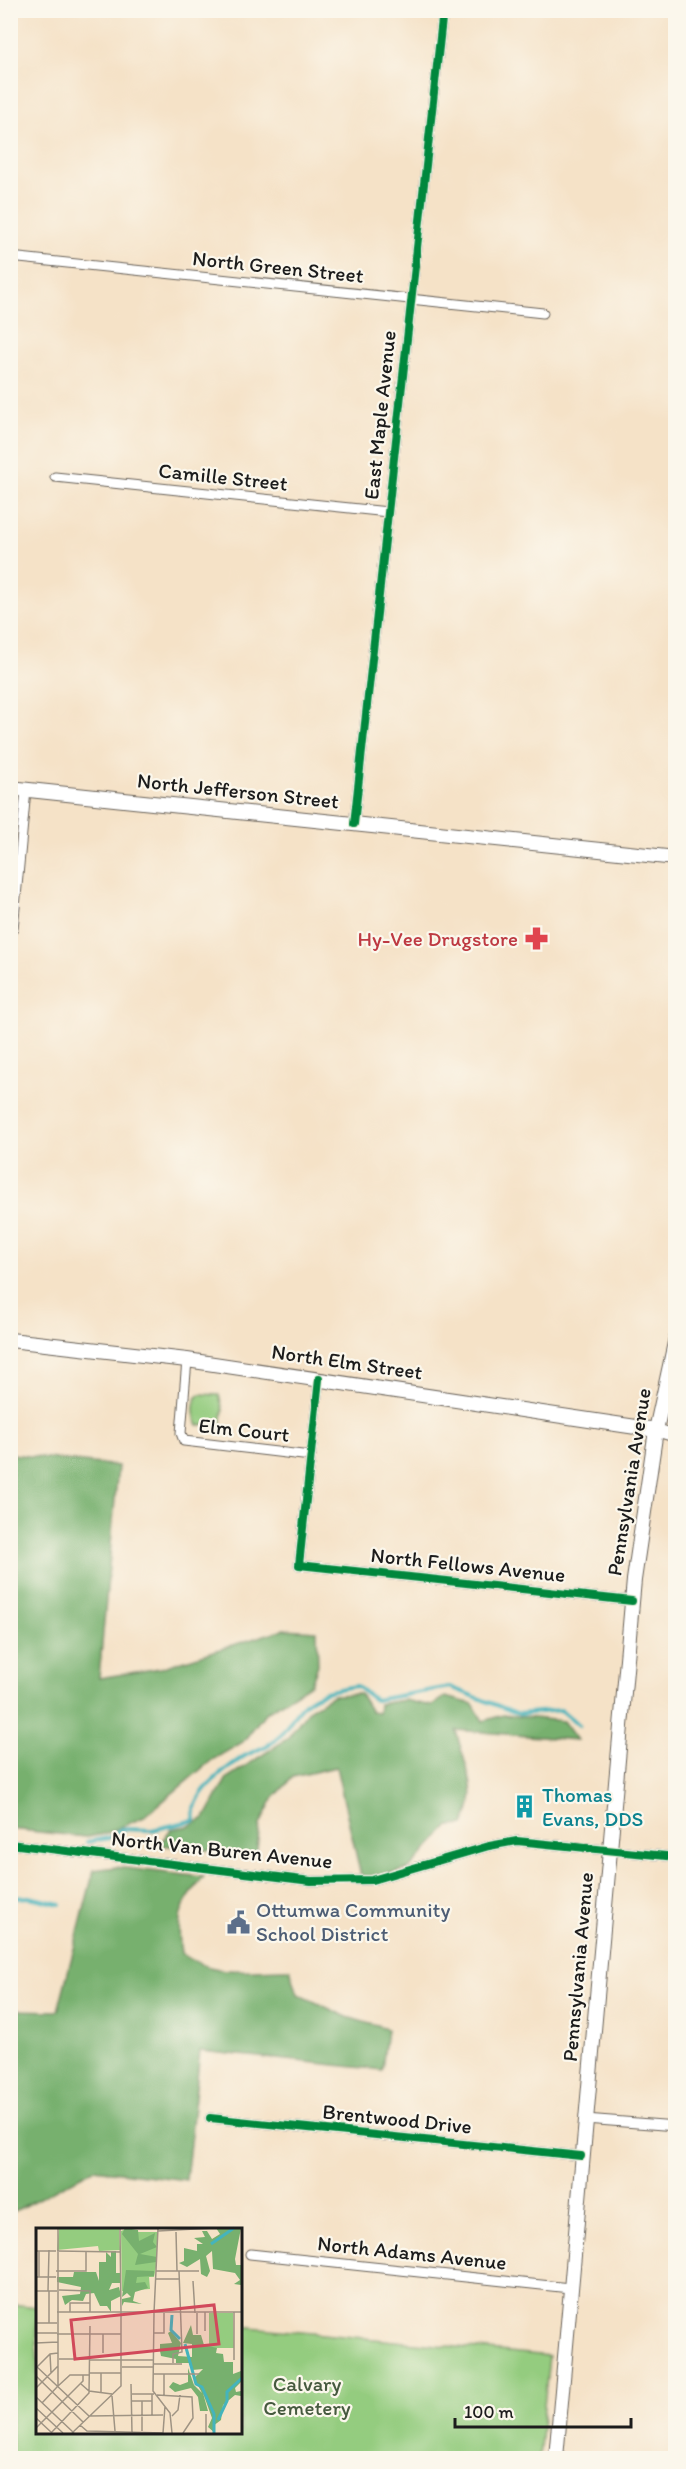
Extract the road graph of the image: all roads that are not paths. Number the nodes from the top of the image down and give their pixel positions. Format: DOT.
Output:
graph roads {
  1 [pos="443,10"];
  2 [pos="10,257"];
  3 [pos="411,299"];
  4 [pos="543,313"];
  5 [pos="55,477"];
  6 [pos="388,513"];
  7 [pos="10,788"];
  8 [pos="26,790"];
  9 [pos="354,824"];
  10 [pos="675,858"];
  11 [pos="13,929"];
  12 [pos="675,1338"];
  13 [pos="10,1340"];
  14 [pos="187,1360"];
  15 [pos="319,1379"];
  16 [pos="656,1430"];
  17 [pos="675,1436"];
  18 [pos="311,1456"];
  19 [pos="632,1601"];
  20 [pos="10,1844"];
  21 [pos="610,1850"];
  22 [pos="675,1857"];
  23 [pos="210,2118"];
  24 [pos="585,2119"];
  25 [pos="675,2126"];
  26 [pos="582,2156"];
  27 [pos="250,2254"];
  28 [pos="570,2288"];
  29 [pos="556,2458"];
  1 -- 3 [label="street, East Maple Avenue"];
  2 -- 3 [label="street, North Green Street"];
  3 -- 4 [label="street, North Green Street"];
  3 -- 6 [label="street, East Maple Avenue"];
  5 -- 6 [label="street, Camille Street"];
  6 -- 9 [label="street, East Maple Avenue"];
  7 -- 8 [label="main road, North Jefferson Street"];
  8 -- 9 [label="main road, North Jefferson Street"];
  8 -- 11 [label="street"];
  9 -- 10 [label="main road, North Jefferson Street"];
  12 -- 16 [label="main road, Pennsylvania Avenue"];
  13 -- 14 [label="main road, North Elm Street"];
  14 -- 15 [label="main road, North Elm Street"];
  14 -- 18 [label="street, Elm Court"];
  15 -- 16 [label="main road, North Elm Street"];
  15 -- 18 [label="street"];
  16 -- 17 [label="street, North Elm Street"];
  16 -- 19 [label="main road, Pennsylvania Avenue"];
  18 -- 19 [label="street, North Fellows Avenue"];
  19 -- 21 [label="main road, Pennsylvania Avenue"];
  20 -- 21 [label="street, North Van Buren Avenue"];
  21 -- 22 [label="street, North Van Buren Avenue"];
  21 -- 24 [label="main road, Pennsylvania Avenue"];
  23 -- 26 [label="street, Brentwood Drive"];
  24 -- 25 [label="street"];
  24 -- 26 [label="main road, Pennsylvania Avenue"];
  26 -- 28 [label="main road, Pennsylvania Avenue"];
  27 -- 28 [label="street, North Adams Avenue"];
  28 -- 29 [label="main road, Pennsylvania Avenue"];
}
